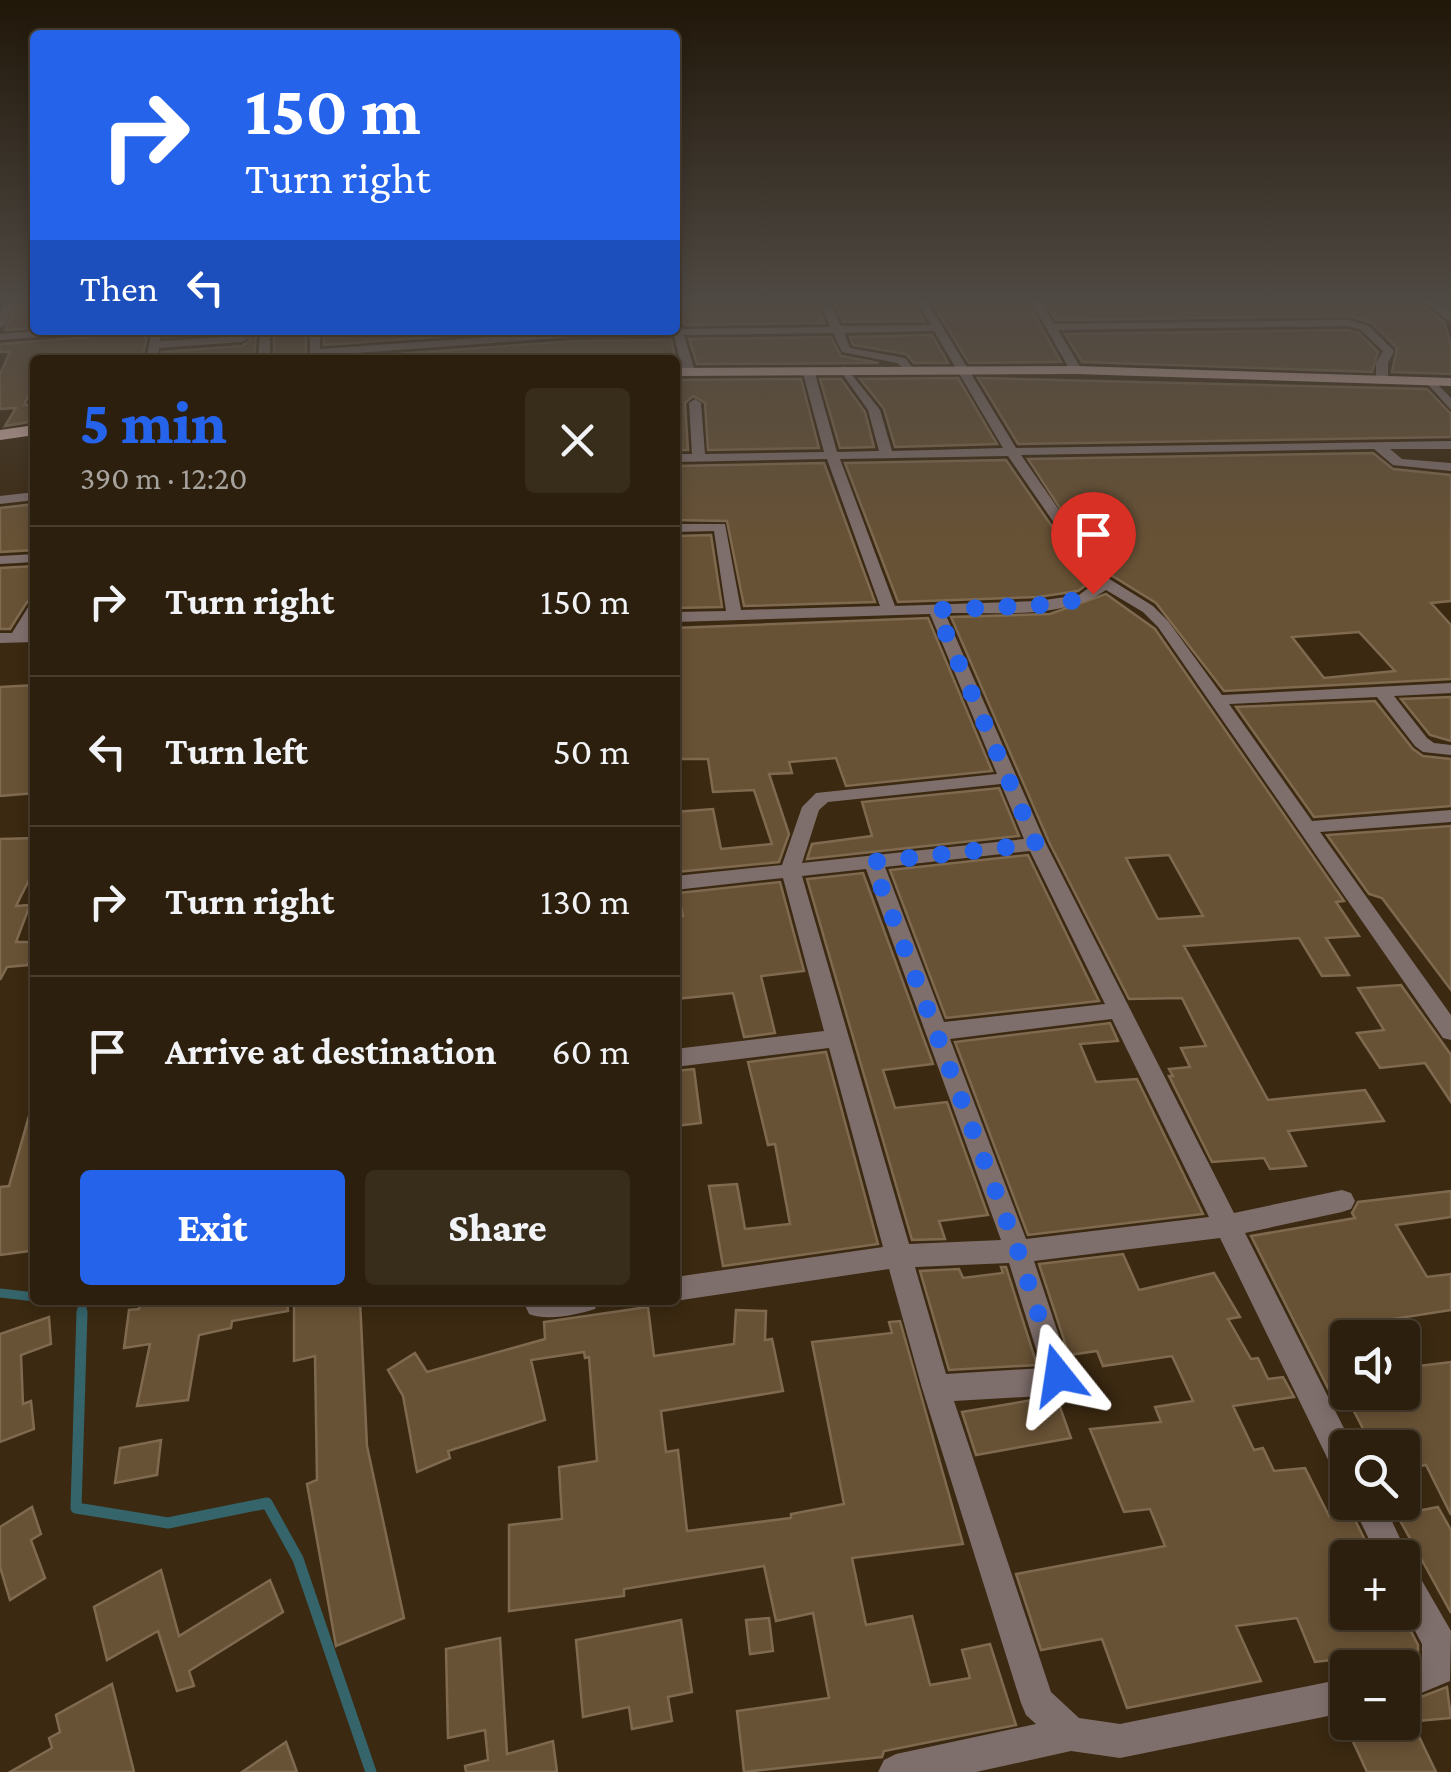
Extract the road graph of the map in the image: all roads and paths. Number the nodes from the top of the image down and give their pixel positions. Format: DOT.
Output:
graph roads {
  1 [pos="810,381"];
  2 [pos="852,381"];
  3 [pos="967,381"];
  4 [pos="1427,381"];
  5 [pos="1432,381"];
  6 [pos="1451,382"];
  7 [pos="695,403"];
  8 [pos="1451,406"];
  9 [pos="30,431"];
  10 [pos="0,435"];
  11 [pos="1378,446"];
  12 [pos="1451,446"];
  13 [pos="831,455"];
  14 [pos="1015,455"];
  15 [pos="887,456"];
  16 [pos="680,458"];
  17 [pos="699,458"];
  18 [pos="1451,468"];
  19 [pos="30,497"];
  20 [pos="0,500"];
  21 [pos="680,528"];
  22 [pos="30,558"];
  23 [pos="0,560"];
  24 [pos="1104,584"];
  25 [pos="936,610"];
  26 [pos="889,612"];
  27 [pos="30,613"];
  28 [pos="734,615"];
  29 [pos="680,617"];
  30 [pos="8,638"];
  31 [pos="1451,688"];
  32 [pos="1382,692"];
  33 [pos="1216,700"];
  34 [pos="1451,750"];
  35 [pos="1010,778"];
  36 [pos="1451,816"];
  37 [pos="1306,827"];
  38 [pos="1036,844"];
  39 [pos="872,862"];
  40 [pos="790,869"];
  41 [pos="680,881"];
  42 [pos="1122,1010"];
  43 [pos="935,1032"];
  44 [pos="1451,1032"];
  45 [pos="837,1038"];
  46 [pos="680,1057"];
  47 [pos="1342,1201"];
  48 [pos="1227,1226"];
  49 [pos="1018,1251"];
  50 [pos="898,1256"];
  51 [pos="680,1288"];
  52 [pos="936,1388"];
  53 [pos="1330,1431"];
  54 [pos="1420,1606"];
  55 [pos="1420,1676"];
  56 [pos="1330,1699"];
  57 [pos="1071,1734"];
  58 [pos="896,1772"];
  1 -- 13 [label="street"];
  2 -- 15 [label="street"];
  3 -- 14 [label="street"];
  4 -- 5 [label="main road"];
  5 -- 6 [label="main road"];
  5 -- 8 [label="street"];
  7 -- 17 [label="street"];
  9 -- 10 [label="main road"];
  11 -- 12 [label="street"];
  11 -- 14 [label="street"];
  11 -- 18 [label="street"];
  13 -- 15 [label="street"];
  13 -- 17 [label="street"];
  13 -- 26 [label="street"];
  14 -- 15 [label="street"];
  14 -- 24 [label="street"];
  16 -- 17 [label="street"];
  19 -- 20 [label="street"];
  21 -- 28 [label="street"];
  22 -- 23 [label="street"];
  24 -- 25 [label="street"];
  24 -- 33 [label="street"];
  25 -- 26 [label="street"];
  25 -- 35 [label="street"];
  26 -- 28 [label="street"];
  27 -- 30 [label="street"];
  28 -- 29 [label="street"];
  31 -- 32 [label="street"];
  32 -- 33 [label="street"];
  32 -- 34 [label="street"];
  33 -- 37 [label="street"];
  35 -- 38 [label="street"];
  35 -- 40 [label="street"];
  36 -- 37 [label="street"];
  37 -- 44 [label="street"];
  38 -- 39 [label="street"];
  38 -- 42 [label="street"];
  39 -- 40 [label="street"];
  39 -- 43 [label="street"];
  40 -- 41 [label="street"];
  40 -- 45 [label="street"];
  42 -- 43 [label="street"];
  42 -- 48 [label="street"];
  43 -- 49 [label="street"];
  45 -- 46 [label="street"];
  45 -- 50 [label="street"];
  47 -- 48 [label="street"];
  48 -- 49 [label="street"];
  48 -- 53 [label="street"];
  49 -- 50 [label="street"];
  49 -- 52 [label="street"];
  50 -- 51 [label="street"];
  50 -- 52 [label="street"];
  52 -- 57 [label="street"];
  54 -- 55 [label="street"];
  56 -- 57 [label="street"];
  57 -- 58 [label="street"];
}
